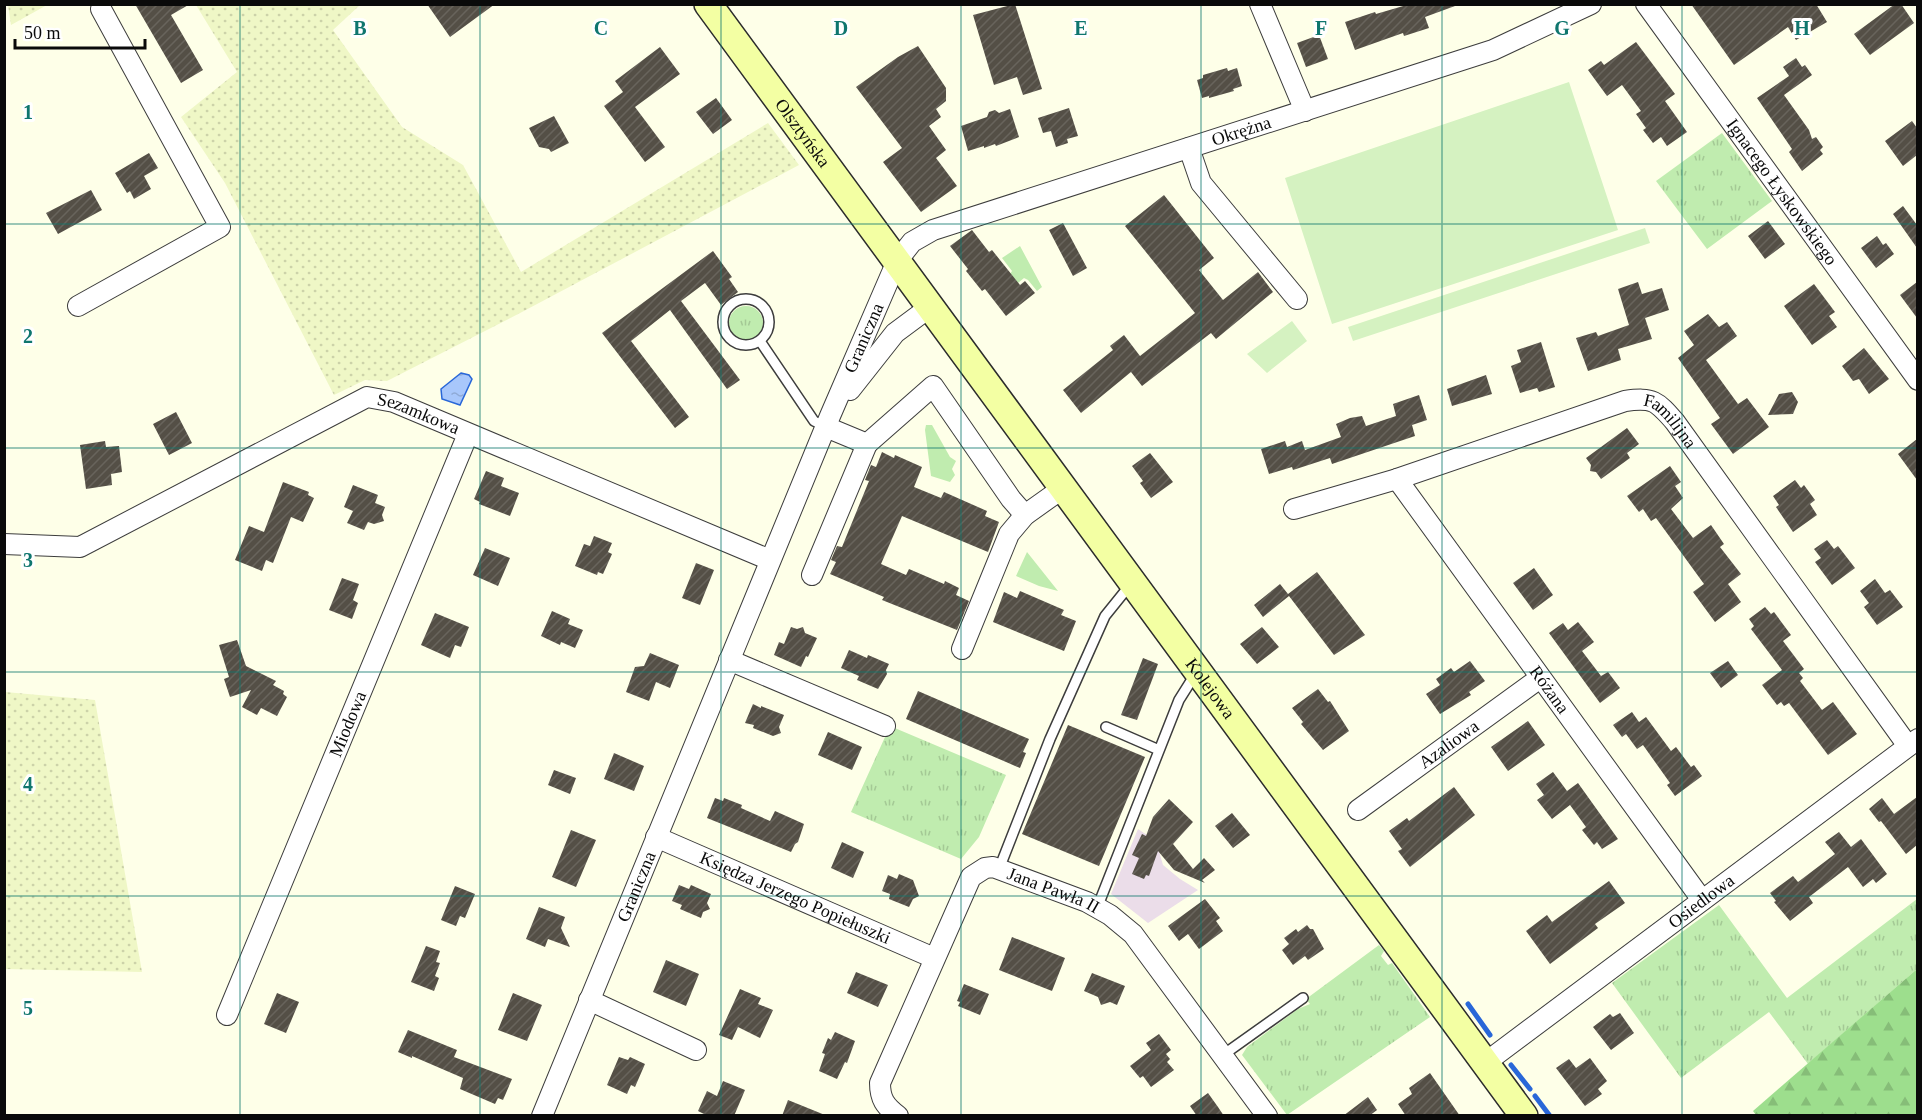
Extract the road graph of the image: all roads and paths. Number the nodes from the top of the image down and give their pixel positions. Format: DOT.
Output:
graph roads {
  1 [pos="708,4"];
  2 [pos="1260,4"];
  3 [pos="1591,4"];
  4 [pos="1646,4"];
  5 [pos="101,9"];
  6 [pos="1305,111"];
  7 [pos="1189,148"];
  8 [pos="897,261"];
  9 [pos="1297,299"];
  10 [pos="78,306"];
  11 [pos="930,307"];
  12 [pos="760,341"];
  13 [pos="1917,380"];
  14 [pos="828,422"];
  15 [pos="468,434"];
  16 [pos="867,444"];
  17 [pos="1397,479"];
  18 [pos="1063,488"];
  19 [pos="1294,509"];
  20 [pos="1025,515"];
  21 [pos="4,543"];
  22 [pos="770,560"];
  23 [pos="812,575"];
  24 [pos="1132,583"];
  25 [pos="962,649"];
  26 [pos="729,660"];
  27 [pos="1197,671"];
  28 [pos="1540,678"];
  29 [pos="885,726"];
  30 [pos="1106,727"];
  31 [pos="1913,742"];
  32 [pos="1159,750"];
  33 [pos="1358,810"];
  34 [pos="656,837"];
  35 [pos="999,869"];
  36 [pos="1702,900"];
  37 [pos="1097,908"];
  38 [pos="934,958"];
  39 [pos="1303,998"];
  40 [pos="589,1000"];
  41 [pos="227,1015"];
  42 [pos="696,1050"];
  43 [pos="1222,1055"];
  44 [pos="1485,1063"];
  45 [pos="542,1116"];
  46 [pos="898,1116"];
  47 [pos="1267,1116"];
  48 [pos="1524,1116"];
  1 -- 8 [label="street, Olsztyńska"];
  2 -- 6 [label="street"];
  3 -- 6 [label="street, Okrężna"];
  4 -- 13 [label="street, Ignacego Łyskowskiego"];
  5 -- 10 [label="street"];
  6 -- 7 [label="street, Okrężna"];
  7 -- 8 [label="street, Okrężna"];
  7 -- 9 [label="street"];
  8 -- 11 [label="street, Kolejowa"];
  8 -- 14 [label="street, Graniczna"];
  11 -- 14 [label="street, Graniczna"];
  11 -- 18 [label="street, Kolejowa"];
  12 -- 12 [label="lane"];
  12 -- 14 [label="lane"];
  14 -- 16 [label="street"];
  14 -- 22 [label="street, Graniczna"];
  15 -- 21 [label="street, Sezamkowa"];
  15 -- 22 [label="street, Sezamkowa"];
  15 -- 41 [label="street, Miodowa"];
  16 -- 20 [label="street"];
  16 -- 23 [label="street"];
  17 -- 19 [label="street, Familijna"];
  17 -- 28 [label="street, Różana"];
  17 -- 31 [label="street, Familijna"];
  18 -- 20 [label="street"];
  18 -- 24 [label="street, Kolejowa"];
  20 -- 25 [label="street"];
  22 -- 26 [label="street, Graniczna"];
  24 -- 27 [label="street, Kolejowa"];
  24 -- 35 [label="lane"];
  26 -- 29 [label="street"];
  26 -- 34 [label="street, Graniczna"];
  27 -- 32 [label="lane"];
  27 -- 44 [label="street, Kolejowa"];
  28 -- 33 [label="street, Azaliowa"];
  28 -- 36 [label="street, Różana"];
  30 -- 32 [label="lane"];
  31 -- 36 [label="street, Osiedlowa"];
  32 -- 37 [label="lane"];
  34 -- 38 [label="street, Księdza Jerzego Popiełuszki"];
  34 -- 40 [label="street, Graniczna"];
  35 -- 37 [label="street, Jana Pawła II"];
  35 -- 38 [label="street, Jana Pawła II"];
  36 -- 44 [label="street, Osiedlowa"];
  37 -- 43 [label="street, Jana Pawła II"];
  38 -- 46 [label="street, Jana Pawła II"];
  39 -- 43 [label="lane"];
  40 -- 42 [label="street"];
  40 -- 45 [label="street, Graniczna"];
  43 -- 47 [label="street, Jana Pawła II"];
  44 -- 48 [label="street, Kolejowa"];
}
